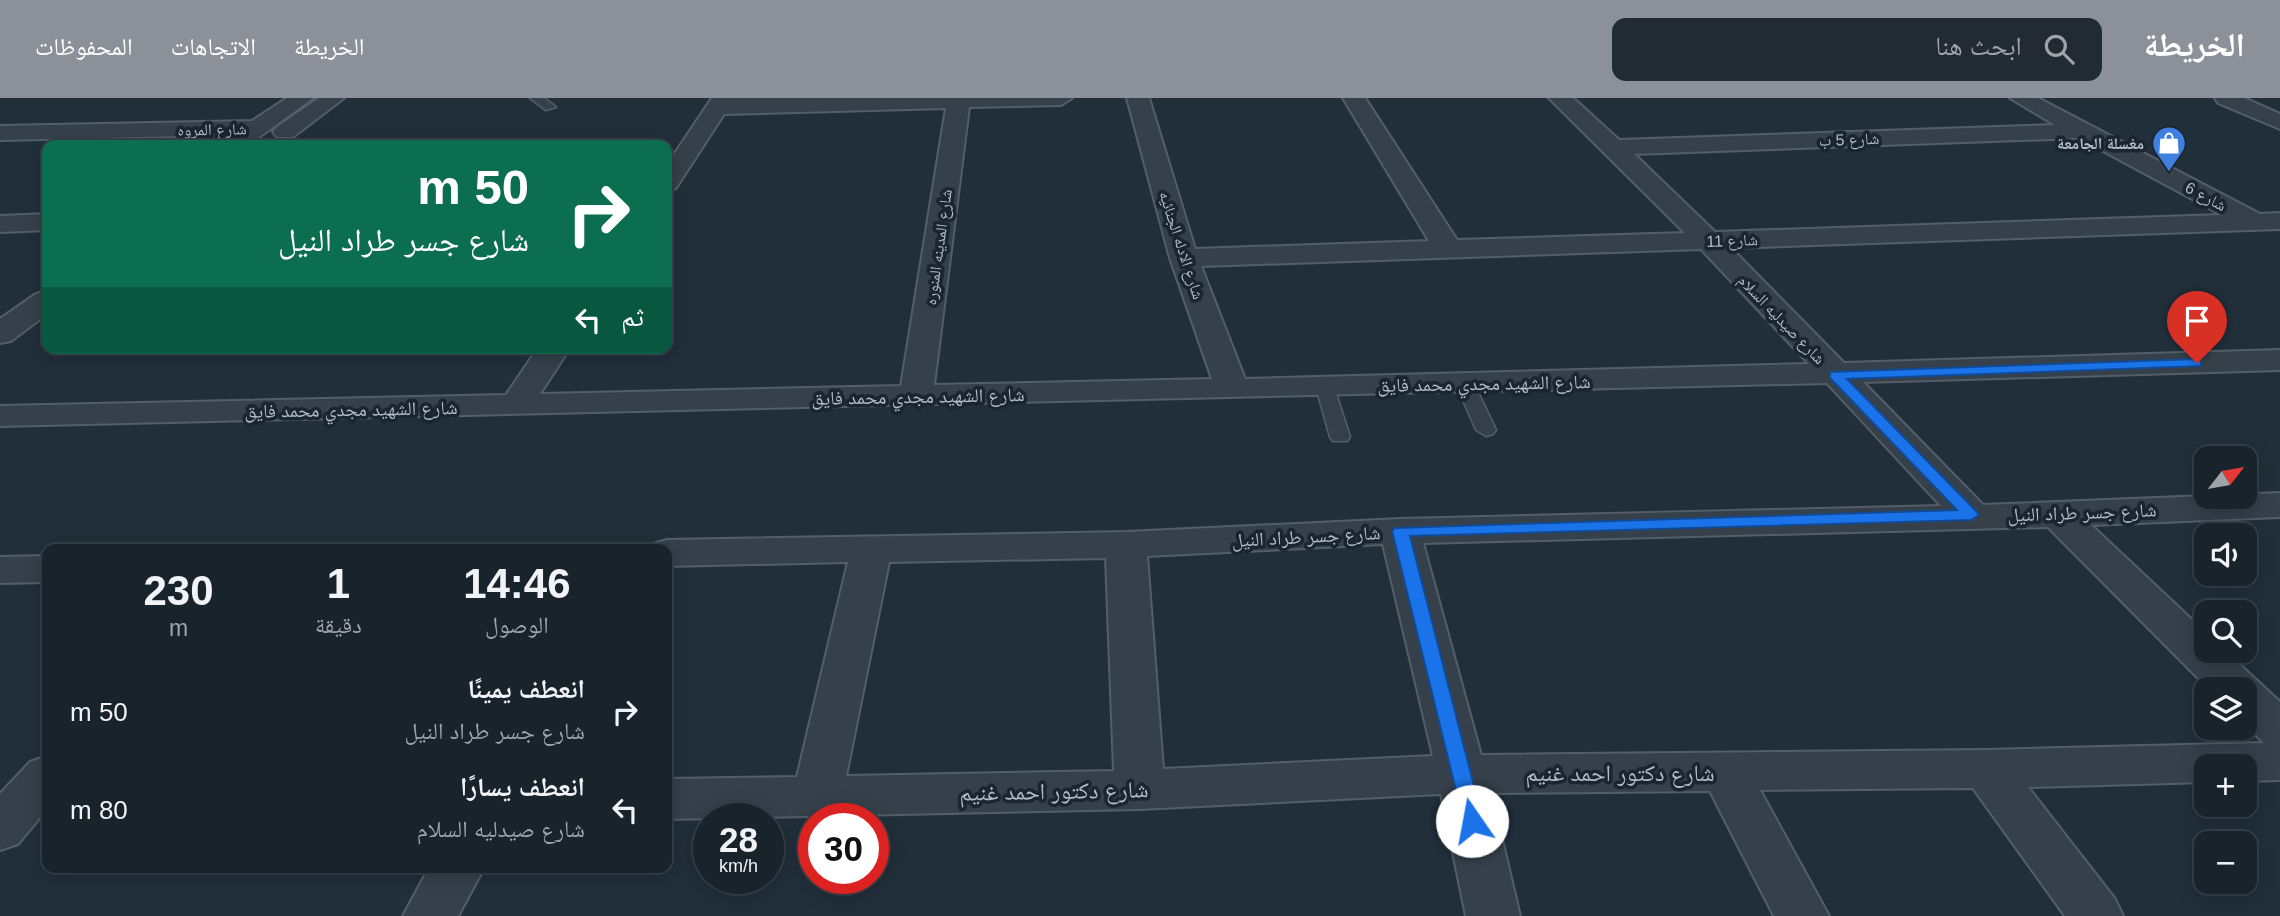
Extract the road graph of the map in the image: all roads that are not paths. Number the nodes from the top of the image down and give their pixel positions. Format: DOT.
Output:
graph roads {
  1 [pos="302,98"];
  2 [pos="333,98"];
  3 [pos="536,98"];
  4 [pos="1062,98"];
  5 [pos="1138,98"];
  6 [pos="1354,98"];
  7 [pos="1560,98"];
  8 [pos="2021,98"];
  9 [pos="2227,98"];
  10 [pos="1028,99"];
  11 [pos="959,100"];
  12 [pos="887,101"];
  13 [pos="721,102"];
  14 [pos="818,102"];
  15 [pos="550,107"];
  16 [pos="2280,122"];
  17 [pos="2082,131"];
  18 [pos="0,133"];
  19 [pos="261,137"];
  20 [pos="1615,147"];
  21 [pos="672,176"];
  22 [pos="42,222"];
  23 [pos="0,225"];
  24 [pos="2272,226"];
  25 [pos="1707,240"];
  26 [pos="1448,249"];
  27 [pos="1184,258"];
  28 [pos="42,274"];
  29 [pos="0,302"];
  30 [pos="42,304"];
  31 [pos="0,334"];
  32 [pos="550,354"];
  33 [pos="2280,360"];
  34 [pos="1835,375"];
  35 [pos="1465,384"];
  36 [pos="1325,387"];
  37 [pos="1232,389"];
  38 [pos="916,396"];
  39 [pos="515,406"];
  40 [pos="0,416"];
  41 [pos="1486,430"];
  42 [pos="1340,437"];
  43 [pos="2280,505"];
  44 [pos="1971,515"];
  45 [pos="2058,515"];
  46 [pos="1400,531"];
  47 [pos="1126,545"];
  48 [pos="872,548"];
  49 [pos="672,553"];
  50 [pos="42,569"];
  51 [pos="0,570"];
  52 [pos="2225,677"];
  53 [pos="2257,708"];
  54 [pos="2280,730"];
  55 [pos="2280,761"];
  56 [pos="1986,769"];
  57 [pos="1725,772"];
  58 [pos="1462,774"];
  59 [pos="42,781"];
  60 [pos="1140,790"];
  61 [pos="817,796"];
  62 [pos="672,799"];
  63 [pos="0,830"];
  64 [pos="454,873"];
  65 [pos="430,916"];
  66 [pos="1493,916"];
  67 [pos="1802,916"];
  68 [pos="2096,916"];
  1 -- 19 [label="street"];
  2 -- 19 [label="street"];
  3 -- 15 [label="lane"];
  4 -- 10 [label="street"];
  5 -- 27 [label="street, شارع الادله الجنائيه"];
  6 -- 26 [label="street"];
  7 -- 20 [label="street, شارع صيدليه السلام"];
  8 -- 17 [label="street, شارع 6"];
  9 -- 16 [label="street"];
  10 -- 11 [label="street"];
  11 -- 12 [label="street"];
  11 -- 38 [label="street, شارع المدينه المنوره"];
  12 -- 14 [label="street"];
  13 -- 14 [label="street"];
  13 -- 21 [label="street"];
  17 -- 20 [label="street, شارع 5 ب"];
  17 -- 24 [label="street, شارع 6"];
  18 -- 19 [label="street, شارع المروه"];
  20 -- 25 [label="street, شارع صيدليه السلام"];
  22 -- 23 [label="street"];
  24 -- 25 [label="street, شارع 11"];
  25 -- 26 [label="street, شارع 11"];
  25 -- 34 [label="street, شارع صيدليه السلام"];
  26 -- 27 [label="street, شارع 11"];
  27 -- 37 [label="street, شارع الادله الجنائيه"];
  28 -- 29 [label="street"];
  30 -- 31 [label="street"];
  32 -- 39 [label="street"];
  33 -- 34 [label="street, شارع الشهيد مجدي محمد فايق"];
  34 -- 35 [label="street, شارع الشهيد مجدي محمد فايق"];
  34 -- 44 [label="street, شارع صيدليه السلام"];
  35 -- 36 [label="street, شارع الشهيد مجدي محمد فايق"];
  35 -- 41 [label="lane"];
  36 -- 37 [label="street, شارع الشهيد مجدي محمد فايق"];
  36 -- 42 [label="lane"];
  37 -- 38 [label="street, شارع الشهيد مجدي محمد فايق"];
  38 -- 39 [label="street, شارع الشهيد مجدي محمد فايق"];
  39 -- 40 [label="street, شارع الشهيد مجدي محمد فايق"];
  43 -- 45 [label="street, شارع جسر طراد النيل"];
  44 -- 45 [label="street, شارع جسر طراد النيل"];
  44 -- 46 [label="street, شارع جسر طراد النيل"];
  45 -- 52 [label="street"];
  46 -- 47 [label="street, شارع جسر طراد النيل"];
  46 -- 58 [label="street"];
  47 -- 48 [label="street, شارع جسر طراد النيل"];
  47 -- 60 [label="street"];
  48 -- 49 [label="street, شارع جسر طراد النيل"];
  48 -- 61 [label="street"];
  50 -- 51 [label="street"];
  53 -- 54 [label="street"];
  55 -- 56 [label="street, شارع دكتور احمد غنيم"];
  56 -- 57 [label="street, شارع دكتور احمد غنيم"];
  56 -- 68 [label="street"];
  57 -- 58 [label="street, شارع دكتور احمد غنيم"];
  57 -- 67 [label="street"];
  58 -- 60 [label="street, شارع دكتور احمد غنيم"];
  58 -- 66 [label="street"];
  59 -- 63 [label="street"];
  60 -- 61 [label="street, شارع دكتور احمد غنيم"];
  61 -- 62 [label="street, شارع دكتور احمد غنيم"];
  64 -- 65 [label="street"];
}
